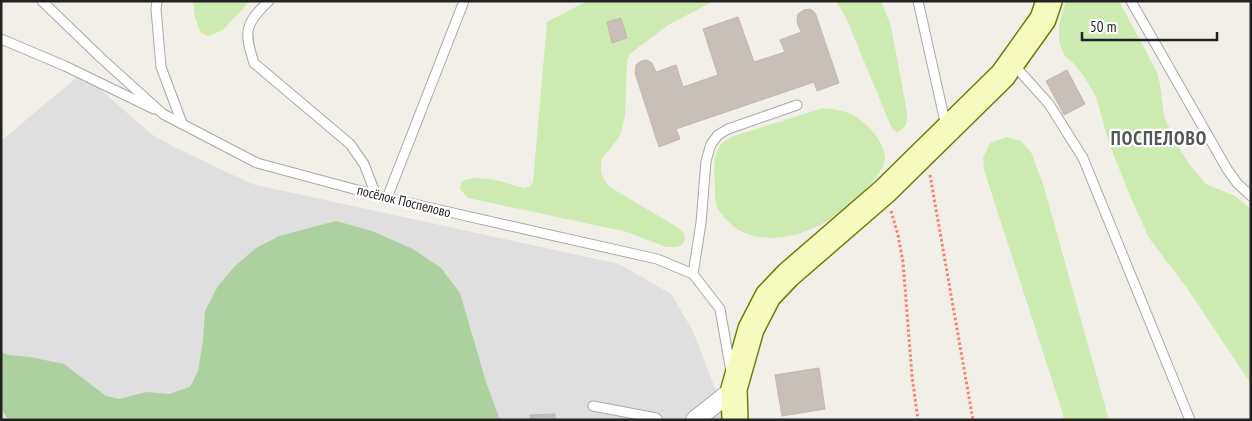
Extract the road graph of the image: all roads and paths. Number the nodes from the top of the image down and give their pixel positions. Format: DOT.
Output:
graph roads {
  1 [pos="42,1"];
  2 [pos="157,1"];
  3 [pos="269,1"];
  4 [pos="464,1"];
  5 [pos="918,1"];
  6 [pos="1049,1"];
  7 [pos="1131,1"];
  8 [pos="1,39"];
  9 [pos="1012,63"];
  10 [pos="797,105"];
  11 [pos="163,114"];
  12 [pos="182,123"];
  13 [pos="947,131"];
  14 [pos="926,152"];
  15 [pos="885,191"];
  16 [pos="376,195"];
  17 [pos="1251,196"];
  18 [pos="387,198"];
  19 [pos="693,274"];
  20 [pos="734,389"];
  21 [pos="593,406"];
  22 [pos="658,420"];
  23 [pos="695,420"];
  24 [pos="736,420"];
  25 [pos="918,420"];
  26 [pos="973,420"];
  27 [pos="1190,420"];
  1 -- 11 [label="lane, посёлок Поспелово"];
  2 -- 12 [label="lane"];
  3 -- 16 [label="lane"];
  4 -- 18 [label="lane"];
  5 -- 13 [label="lane"];
  6 -- 9 [label="main road"];
  7 -- 17 [label="lane"];
  8 -- 11 [label="lane"];
  9 -- 13 [label="main road"];
  9 -- 27 [label="lane"];
  10 -- 19 [label="lane"];
  11 -- 12 [label="lane, посёлок Поспелово"];
  12 -- 16 [label="lane, посёлок Поспелово"];
  13 -- 14 [label="main road"];
  14 -- 15 [label="main road"];
  14 -- 26 [label="path"];
  15 -- 20 [label="main road"];
  15 -- 25 [label="path"];
  16 -- 18 [label="lane, посёлок Поспелово"];
  18 -- 19 [label="lane, посёлок Поспелово"];
  19 -- 20 [label="lane, посёлок Поспелово"];
  20 -- 23 [label="street"];
  20 -- 24 [label="main road"];
  21 -- 22 [label="lane"];
}
